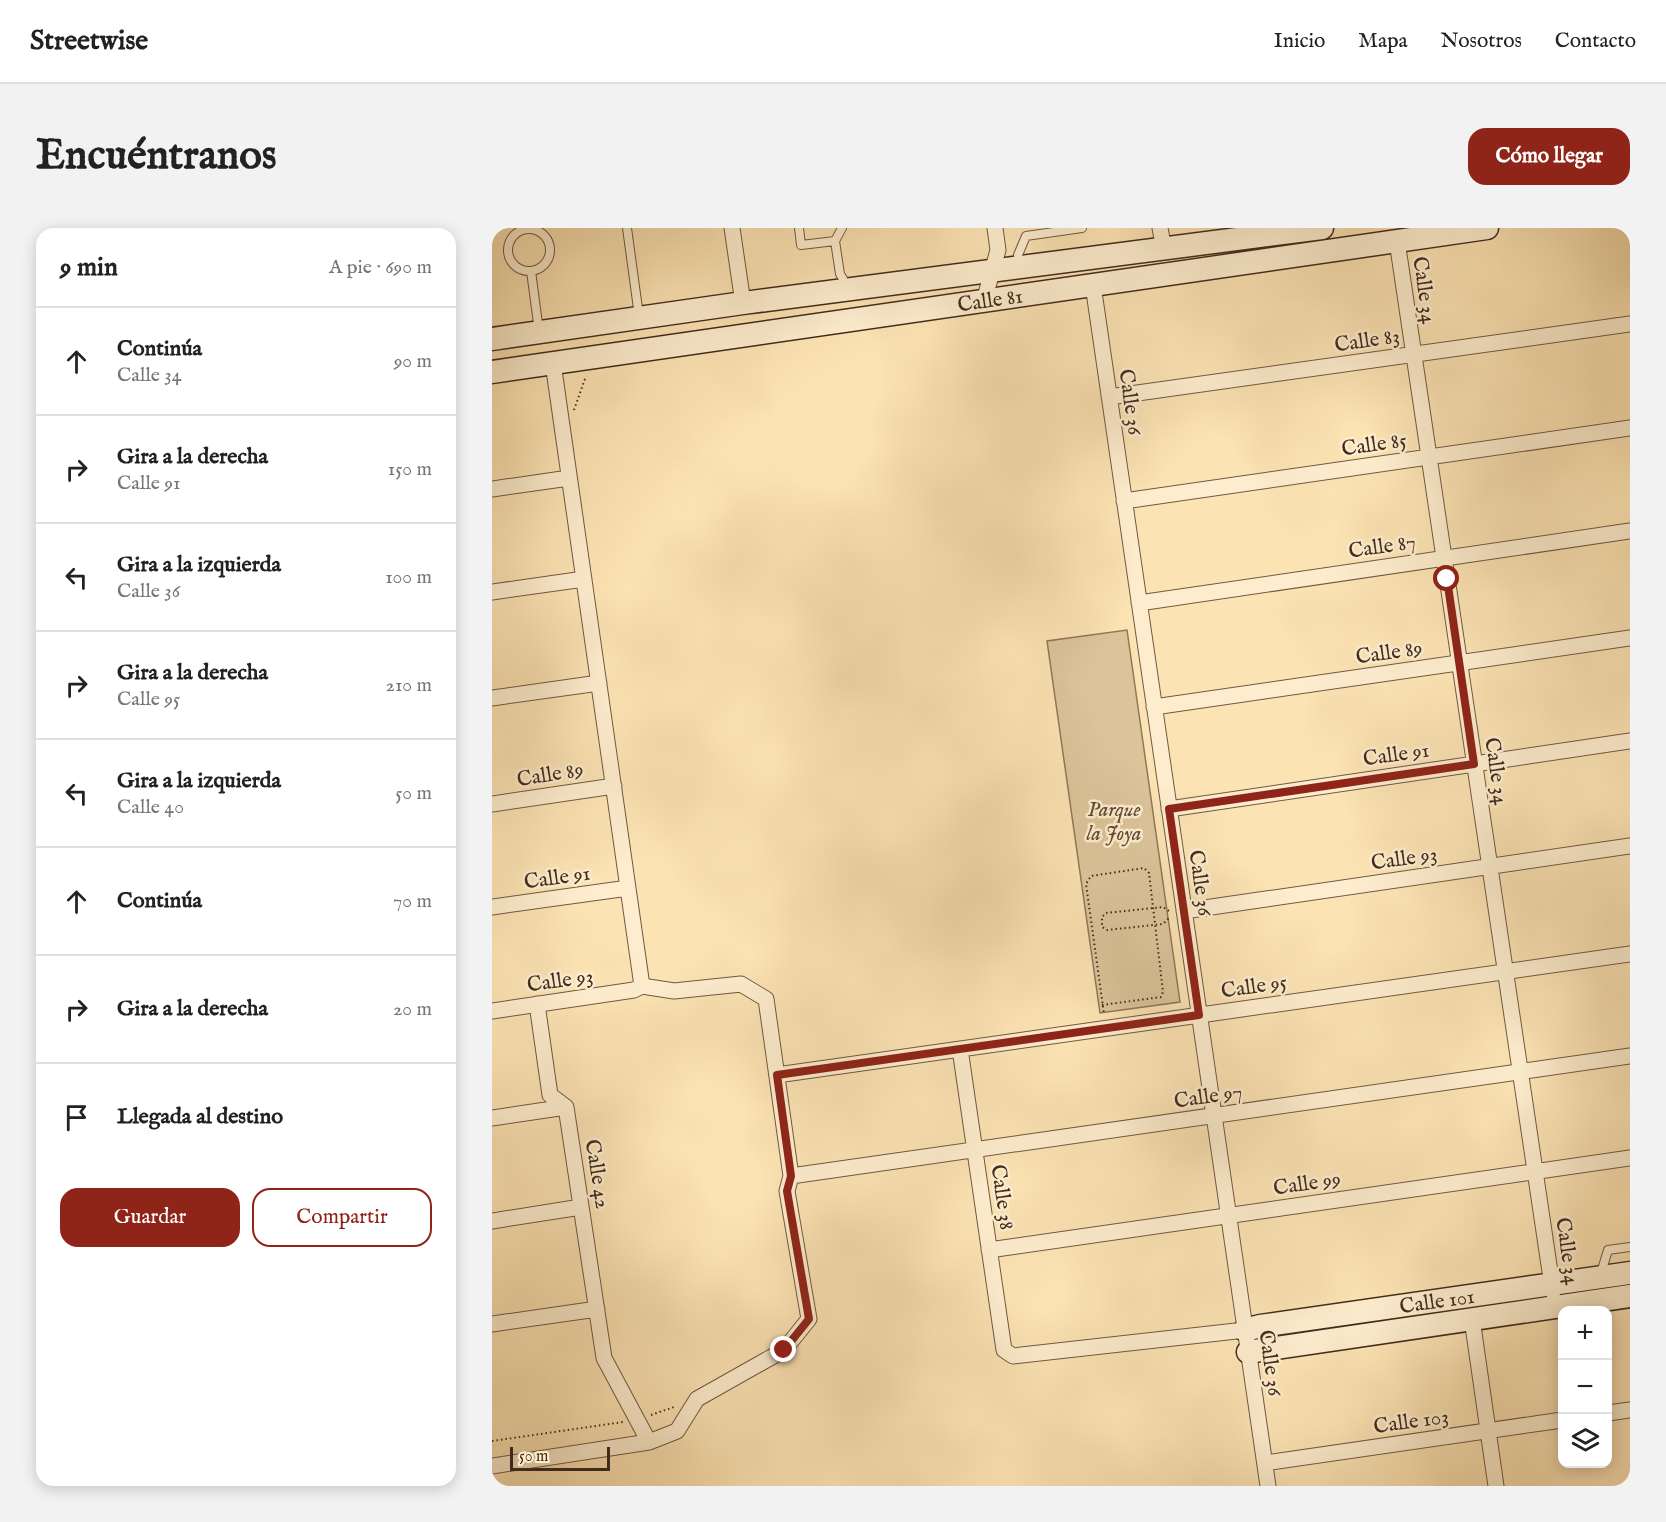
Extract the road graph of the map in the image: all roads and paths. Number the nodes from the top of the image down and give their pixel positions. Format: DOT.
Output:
graph roads {
  1 [pos="536,228"];
  2 [pos="627,228"];
  3 [pos="732,228"];
  4 [pos="799,228"];
  5 [pos="842,228"];
  6 [pos="996,228"];
  7 [pos="1082,228"];
  8 [pos="1322,228"];
  9 [pos="1487,228"];
  10 [pos="525,230"];
  11 [pos="1262,232"];
  12 [pos="1162,239"];
  13 [pos="835,241"];
  14 [pos="1397,241"];
  15 [pos="1020,268"];
  16 [pos="531,271"];
  17 [pos="993,272"];
  18 [pos="1093,285"];
  19 [pos="850,291"];
  20 [pos="984,301"];
  21 [pos="743,303"];
  22 [pos="639,318"];
  23 [pos="854,320"];
  24 [pos="1630,324"];
  25 [pos="540,332"];
  26 [pos="492,339"];
  27 [pos="1414,355"];
  28 [pos="553,363"];
  29 [pos="492,372"];
  30 [pos="586,372"];
  31 [pos="1109,397"];
  32 [pos="567,415"];
  33 [pos="1630,428"];
  34 [pos="1429,457"];
  35 [pos="569,478"];
  36 [pos="492,489"];
  37 [pos="1124,501"];
  38 [pos="1630,531"];
  39 [pos="1444,558"];
  40 [pos="584,579"];
  41 [pos="492,592"];
  42 [pos="1139,603"];
  43 [pos="1630,638"];
  44 [pos="1459,663"];
  45 [pos="599,683"];
  46 [pos="492,698"];
  47 [pos="1154,706"];
  48 [pos="1630,741"];
  49 [pos="1474,764"];
  50 [pos="614,786"];
  51 [pos="492,804"];
  52 [pos="1169,809"];
  53 [pos="1630,846"];
  54 [pos="1490,867"];
  55 [pos="628,888"];
  56 [pos="492,907"];
  57 [pos="1153,907"];
  58 [pos="1174,913"];
  59 [pos="1155,925"];
  60 [pos="1630,954"];
  61 [pos="1505,972"];
  62 [pos="638,988"];
  63 [pos="537,1004"];
  64 [pos="1102,1005"];
  65 [pos="492,1011"];
  66 [pos="1104,1014"];
  67 [pos="1199,1015"];
  68 [pos="960,1049"];
  69 [pos="1630,1056"];
  70 [pos="1520,1072"];
  71 [pos="777,1075"];
  72 [pos="566,1107"];
  73 [pos="1214,1117"];
  74 [pos="492,1118"];
  75 [pos="975,1151"];
  76 [pos="1630,1158"];
  77 [pos="1535,1172"];
  78 [pos="791,1176"];
  79 [pos="581,1207"];
  80 [pos="1228,1216"];
  81 [pos="492,1221"];
  82 [pos="1630,1247"];
  83 [pos="989,1250"];
  84 [pos="1630,1273"];
  85 [pos="1600,1277"];
  86 [pos="1553,1295"];
  87 [pos="1630,1296"];
  88 [pos="597,1310"];
  89 [pos="1472,1319"];
  90 [pos="492,1324"];
  91 [pos="1247,1341"];
  92 [pos="697,1400"];
  93 [pos="1630,1410"];
  94 [pos="1612,1412"];
  95 [pos="636,1419"];
  96 [pos="1558,1421"];
  97 [pos="1488,1431"];
  98 [pos="492,1441"];
  99 [pos="649,1442"];
  100 [pos="1265,1463"];
  101 [pos="492,1466"];
  102 [pos="1268,1486"];
  103 [pos="1497,1486"];
  1 -- 10 [label="lane"];
  2 -- 22 [label="lane"];
  3 -- 21 [label="street"];
  4 -- 13 [label="lane"];
  5 -- 13 [label="lane"];
  6 -- 17 [label="street"];
  7 -- 15 [label="lane"];
  8 -- 11 [label="main road, Calle 81"];
  9 -- 14 [label="main road, Calle 81"];
  10 -- 16 [label="lane"];
  10 -- 16 [label="lane"];
  11 -- 12 [label="main road, Calle 81"];
  12 -- 15 [label="main road, Calle 81"];
  13 -- 19 [label="lane"];
  14 -- 18 [label="main road, Calle 81"];
  14 -- 27 [label="street, Calle 34"];
  15 -- 17 [label="main road, Calle 81"];
  16 -- 25 [label="lane"];
  17 -- 19 [label="main road, Calle 81"];
  17 -- 20 [label="street"];
  18 -- 20 [label="main road, Calle 81"];
  18 -- 31 [label="street, Calle 36"];
  19 -- 21 [label="main road, Calle 81"];
  19 -- 23 [label="main road"];
  20 -- 23 [label="main road, Calle 81"];
  21 -- 22 [label="main road, Calle 81"];
  22 -- 25 [label="main road, Calle 81"];
  23 -- 28 [label="main road, Calle 81"];
  24 -- 27 [label="street, Calle 83"];
  25 -- 26 [label="main road, Calle 81"];
  27 -- 31 [label="street, Calle 83"];
  27 -- 34 [label="street, Calle 34"];
  28 -- 29 [label="main road, Calle 81"];
  28 -- 35 [label="street"];
  30 -- 32 [label="path"];
  31 -- 37 [label="street, Calle 36"];
  33 -- 34 [label="street, Calle 85"];
  34 -- 37 [label="street, Calle 85"];
  34 -- 39 [label="street, Calle 34"];
  35 -- 36 [label="street"];
  35 -- 40 [label="street"];
  37 -- 42 [label="street, Calle 36"];
  38 -- 39 [label="street, Calle 87"];
  39 -- 42 [label="street, Calle 87"];
  39 -- 44 [label="street, Calle 34"];
  40 -- 41 [label="street"];
  40 -- 45 [label="street"];
  42 -- 47 [label="street, Calle 36"];
  43 -- 44 [label="street, Calle 89"];
  44 -- 47 [label="street, Calle 89"];
  44 -- 49 [label="street, Calle 34"];
  45 -- 46 [label="street"];
  45 -- 50 [label="street"];
  47 -- 52 [label="street, Calle 36"];
  48 -- 49 [label="street, Calle 91"];
  49 -- 52 [label="street, Calle 91"];
  49 -- 54 [label="street, Calle 34"];
  50 -- 51 [label="street, Calle 89"];
  50 -- 55 [label="street"];
  52 -- 58 [label="street, Calle 36"];
  53 -- 54 [label="street, Calle 93"];
  54 -- 58 [label="street, Calle 93"];
  54 -- 61 [label="street, Calle 34"];
  55 -- 56 [label="street, Calle 91"];
  55 -- 62 [label="street"];
  57 -- 58 [label="path"];
  57 -- 59 [label="path"];
  57 -- 59 [label="path"];
  57 -- 64 [label="path"];
  58 -- 59 [label="path"];
  58 -- 67 [label="street, Calle 36"];
  59 -- 64 [label="path"];
  60 -- 61 [label="street, Calle 95"];
  61 -- 67 [label="street, Calle 95"];
  61 -- 70 [label="street, Calle 34"];
  62 -- 63 [label="street, Calle 93"];
  62 -- 71 [label="street, Calle 93"];
  63 -- 65 [label="street, Calle 93"];
  63 -- 72 [label="street, Calle 42"];
  64 -- 66 [label="path"];
  67 -- 68 [label="street, Calle 95"];
  67 -- 73 [label="street, Calle 36"];
  68 -- 71 [label="street, Calle 95"];
  68 -- 75 [label="street, Calle 38"];
  69 -- 70 [label="street, Calle 97"];
  70 -- 73 [label="street, Calle 97"];
  70 -- 77 [label="street, Calle 34"];
  71 -- 78 [label="street"];
  72 -- 74 [label="street"];
  72 -- 79 [label="street, Calle 42"];
  73 -- 75 [label="street, Calle 97"];
  73 -- 80 [label="street, Calle 36"];
  75 -- 78 [label="street, Calle 97"];
  75 -- 83 [label="street, Calle 38"];
  76 -- 77 [label="street, Calle 99"];
  77 -- 80 [label="street, Calle 99"];
  77 -- 86 [label="street, Calle 34"];
  78 -- 92 [label="street"];
  79 -- 81 [label="street"];
  79 -- 88 [label="street, Calle 42"];
  80 -- 83 [label="street, Calle 99"];
  80 -- 91 [label="street, Calle 36"];
  82 -- 85 [label="lane"];
  83 -- 91 [label="street, Calle 38"];
  84 -- 85 [label="main road, Calle 101"];
  85 -- 86 [label="main road, Calle 101"];
  86 -- 87 [label="main road, Calle 101"];
  86 -- 89 [label="main road, Calle 101"];
  86 -- 91 [label="main road, Calle 101"];
  88 -- 90 [label="street"];
  88 -- 95 [label="street, Calle 42"];
  89 -- 91 [label="main road, Calle 101"];
  89 -- 97 [label="street"];
  91 -- 100 [label="street, Calle 36"];
  92 -- 95 [label="path"];
  92 -- 99 [label="street"];
  93 -- 94 [label="street"];
  95 -- 98 [label="path"];
  95 -- 99 [label="street, Calle 42"];
  96 -- 97 [label="street, Calle 103"];
  97 -- 100 [label="street, Calle 103"];
  97 -- 103 [label="street"];
  99 -- 101 [label="street"];
  100 -- 102 [label="street, Calle 36"];
}
